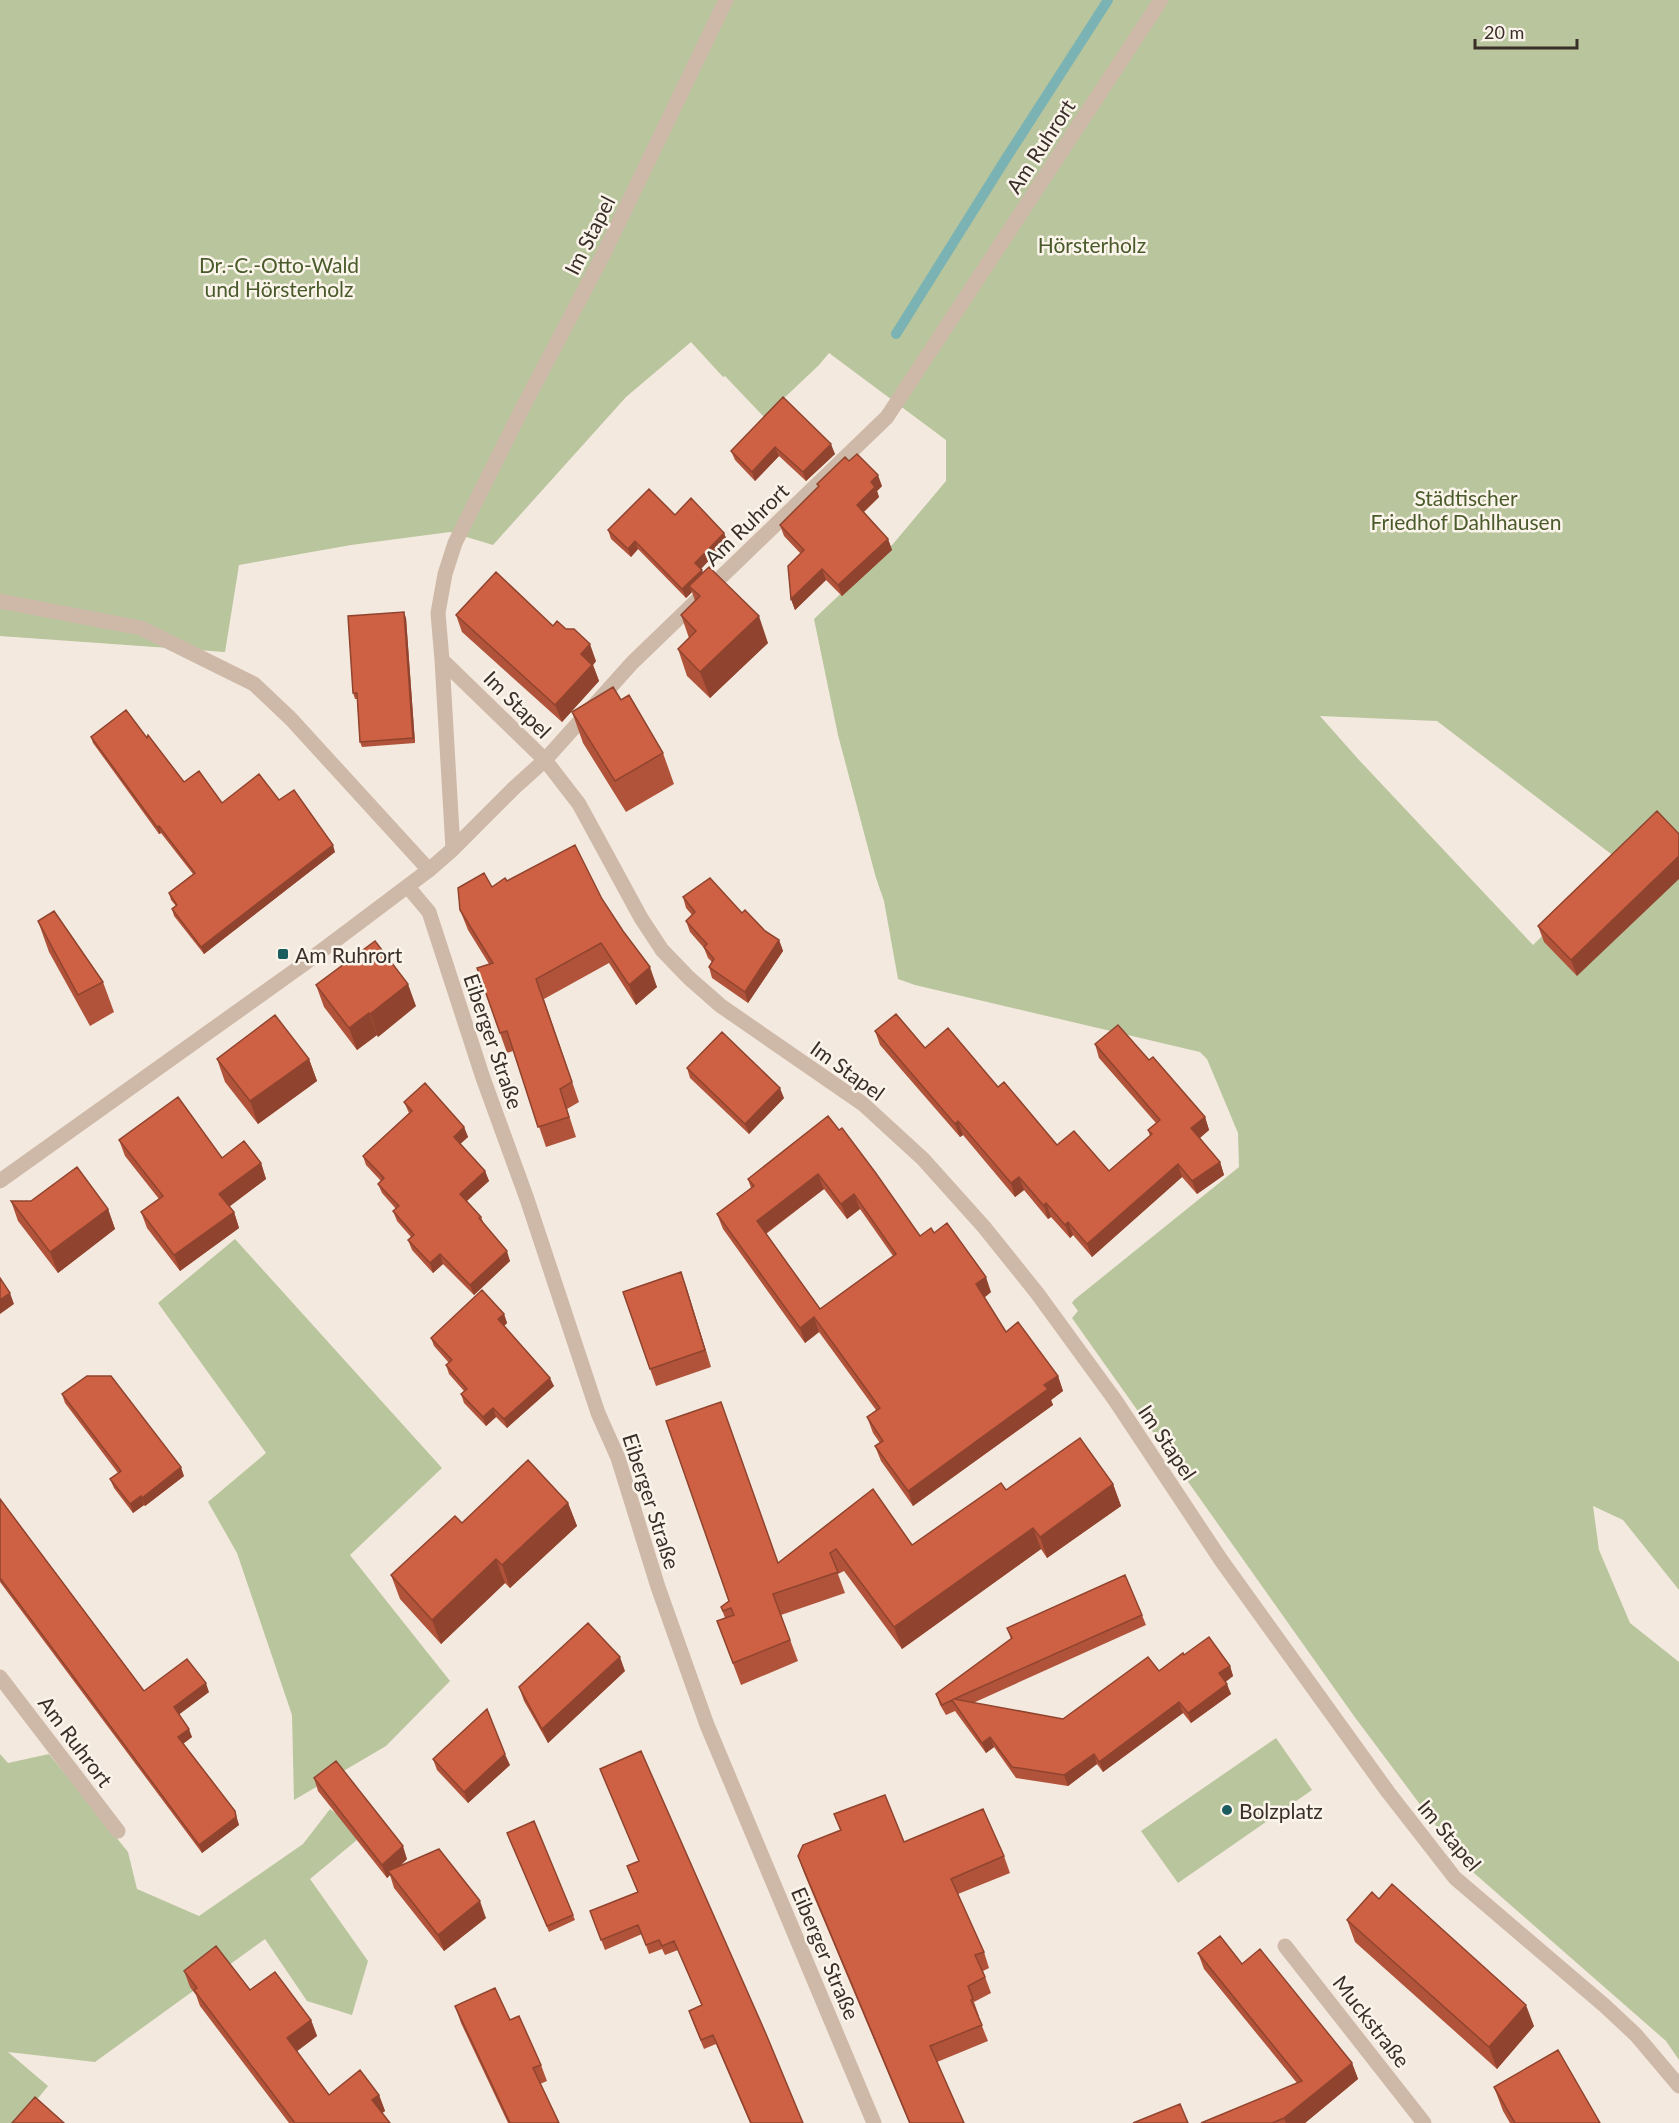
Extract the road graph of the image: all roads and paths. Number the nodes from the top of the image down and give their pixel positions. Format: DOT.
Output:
graph roads {
  1 [pos="726,0"];
  2 [pos="1161,0"];
  3 [pos="0,601"];
  4 [pos="442,660"];
  5 [pos="545,760"];
  6 [pos="453,849"];
  7 [pos="429,870"];
  8 [pos="408,887"];
  9 [pos="0,1182"];
  10 [pos="0,1677"];
  11 [pos="118,1830"];
  12 [pos="1284,1946"];
  13 [pos="1679,2086"];
  14 [pos="874,2123"];
  15 [pos="1424,2123"];
  1 -- 4 [label="street, Im Stapel"];
  2 -- 5 [label="street, Am Ruhrort"];
  3 -- 7 [label="street"];
  4 -- 5 [label="street, Im Stapel"];
  4 -- 6 [label="street"];
  5 -- 6 [label="street, Am Ruhrort"];
  5 -- 13 [label="street, Im Stapel"];
  6 -- 7 [label="street, Am Ruhrort"];
  7 -- 8 [label="street, Am Ruhrort"];
  8 -- 9 [label="street, Am Ruhrort"];
  8 -- 14 [label="street, Eiberger Straße"];
  10 -- 11 [label="street, Am Ruhrort"];
  12 -- 15 [label="street, Muckstraße"];
}
